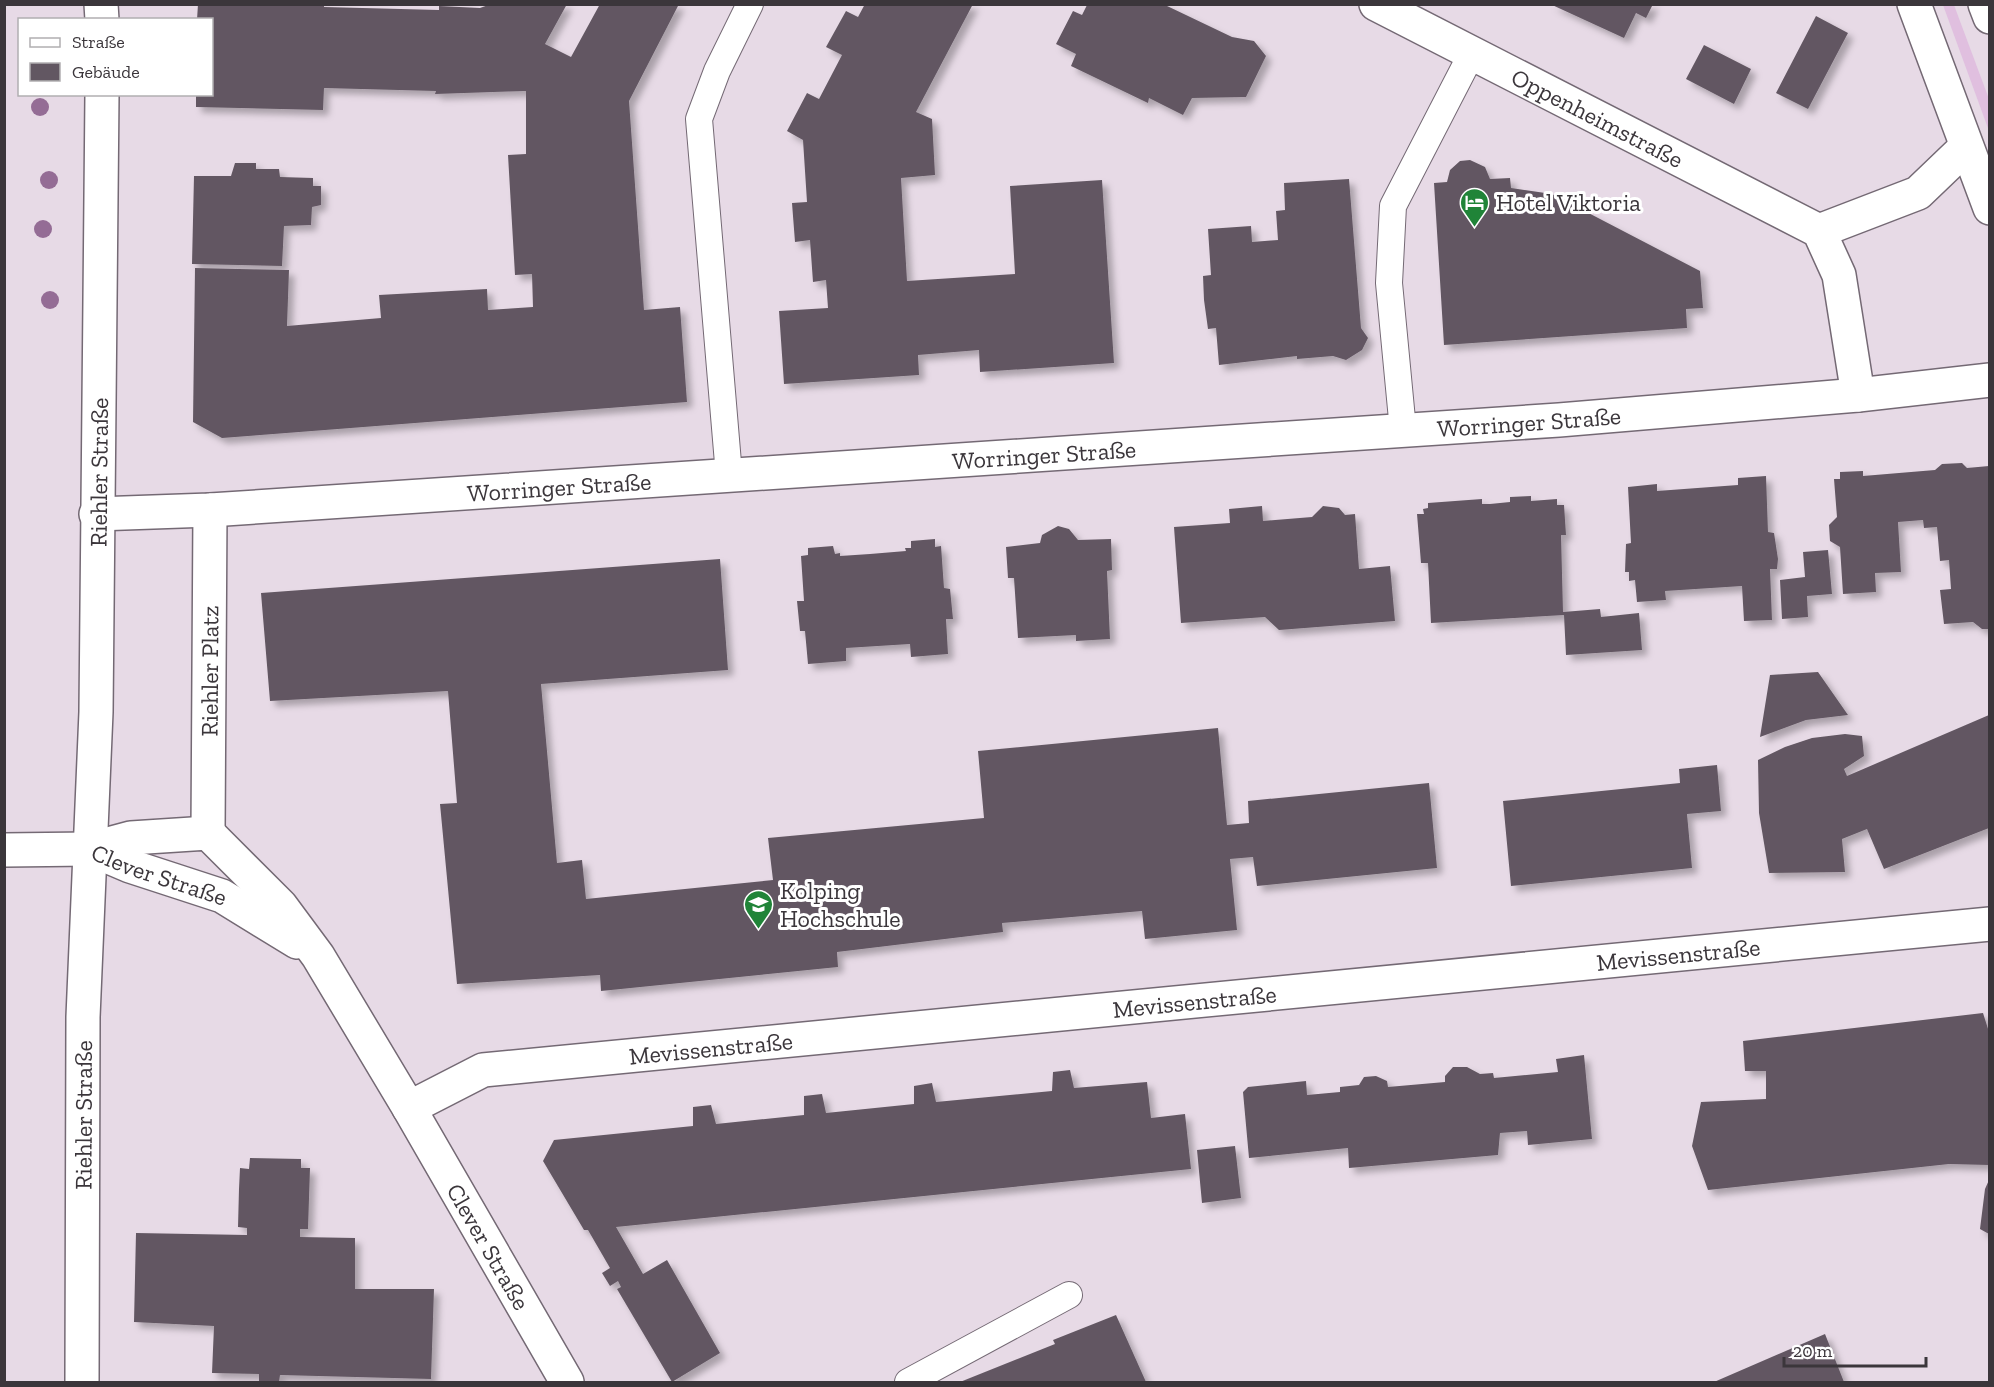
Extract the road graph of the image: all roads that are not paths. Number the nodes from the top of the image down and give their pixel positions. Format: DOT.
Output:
graph roads {
  1 [pos="750,4"];
  2 [pos="1376,4"];
  3 [pos="1914,4"];
  4 [pos="1985,4"];
  5 [pos="1989,17"];
  6 [pos="1472,53"];
  7 [pos="102,96"];
  8 [pos="1966,147"];
  9 [pos="1989,208"];
  10 [pos="1819,231"];
  11 [pos="1989,380"];
  12 [pos="1858,395"];
  13 [pos="1403,430"];
  14 [pos="729,475"];
  15 [pos="210,510"];
  16 [pos="96,514"];
  17 [pos="208,833"];
  18 [pos="90,849"];
  19 [pos="4,850"];
  20 [pos="1989,924"];
  21 [pos="318,956"];
  22 [pos="409,1108"];
  23 [pos="1069,1295"];
  24 [pos="81,1383"];
  25 [pos="567,1383"];
  26 [pos="908,1383"];
  1 -- 14 [label="lane"];
  2 -- 6 [label="street, Oppenheimstraße"];
  3 -- 8 [label="street"];
  4 -- 5 [label="street"];
  6 -- 10 [label="street, Oppenheimstraße"];
  6 -- 13 [label="lane"];
  7 -- 16 [label="street, Riehler Straße"];
  8 -- 9 [label="street"];
  8 -- 10 [label="street"];
  10 -- 12 [label="street"];
  11 -- 12 [label="street, Worringer Straße"];
  12 -- 13 [label="street, Worringer Straße"];
  13 -- 14 [label="street, Worringer Straße"];
  14 -- 15 [label="street, Worringer Straße"];
  15 -- 16 [label="street, Worringer Straße"];
  15 -- 17 [label="street, Riehler Platz"];
  16 -- 18 [label="street, Riehler Straße"];
  17 -- 18 [label="street, Clever Straße"];
  17 -- 21 [label="street, Clever Straße"];
  18 -- 19 [label="street"];
  18 -- 21 [label="street, Clever Straße"];
  18 -- 24 [label="street, Riehler Straße"];
  20 -- 22 [label="street, Mevissenstraße"];
  21 -- 22 [label="street, Clever Straße"];
  22 -- 25 [label="street, Clever Straße"];
  23 -- 26 [label="lane"];
}
